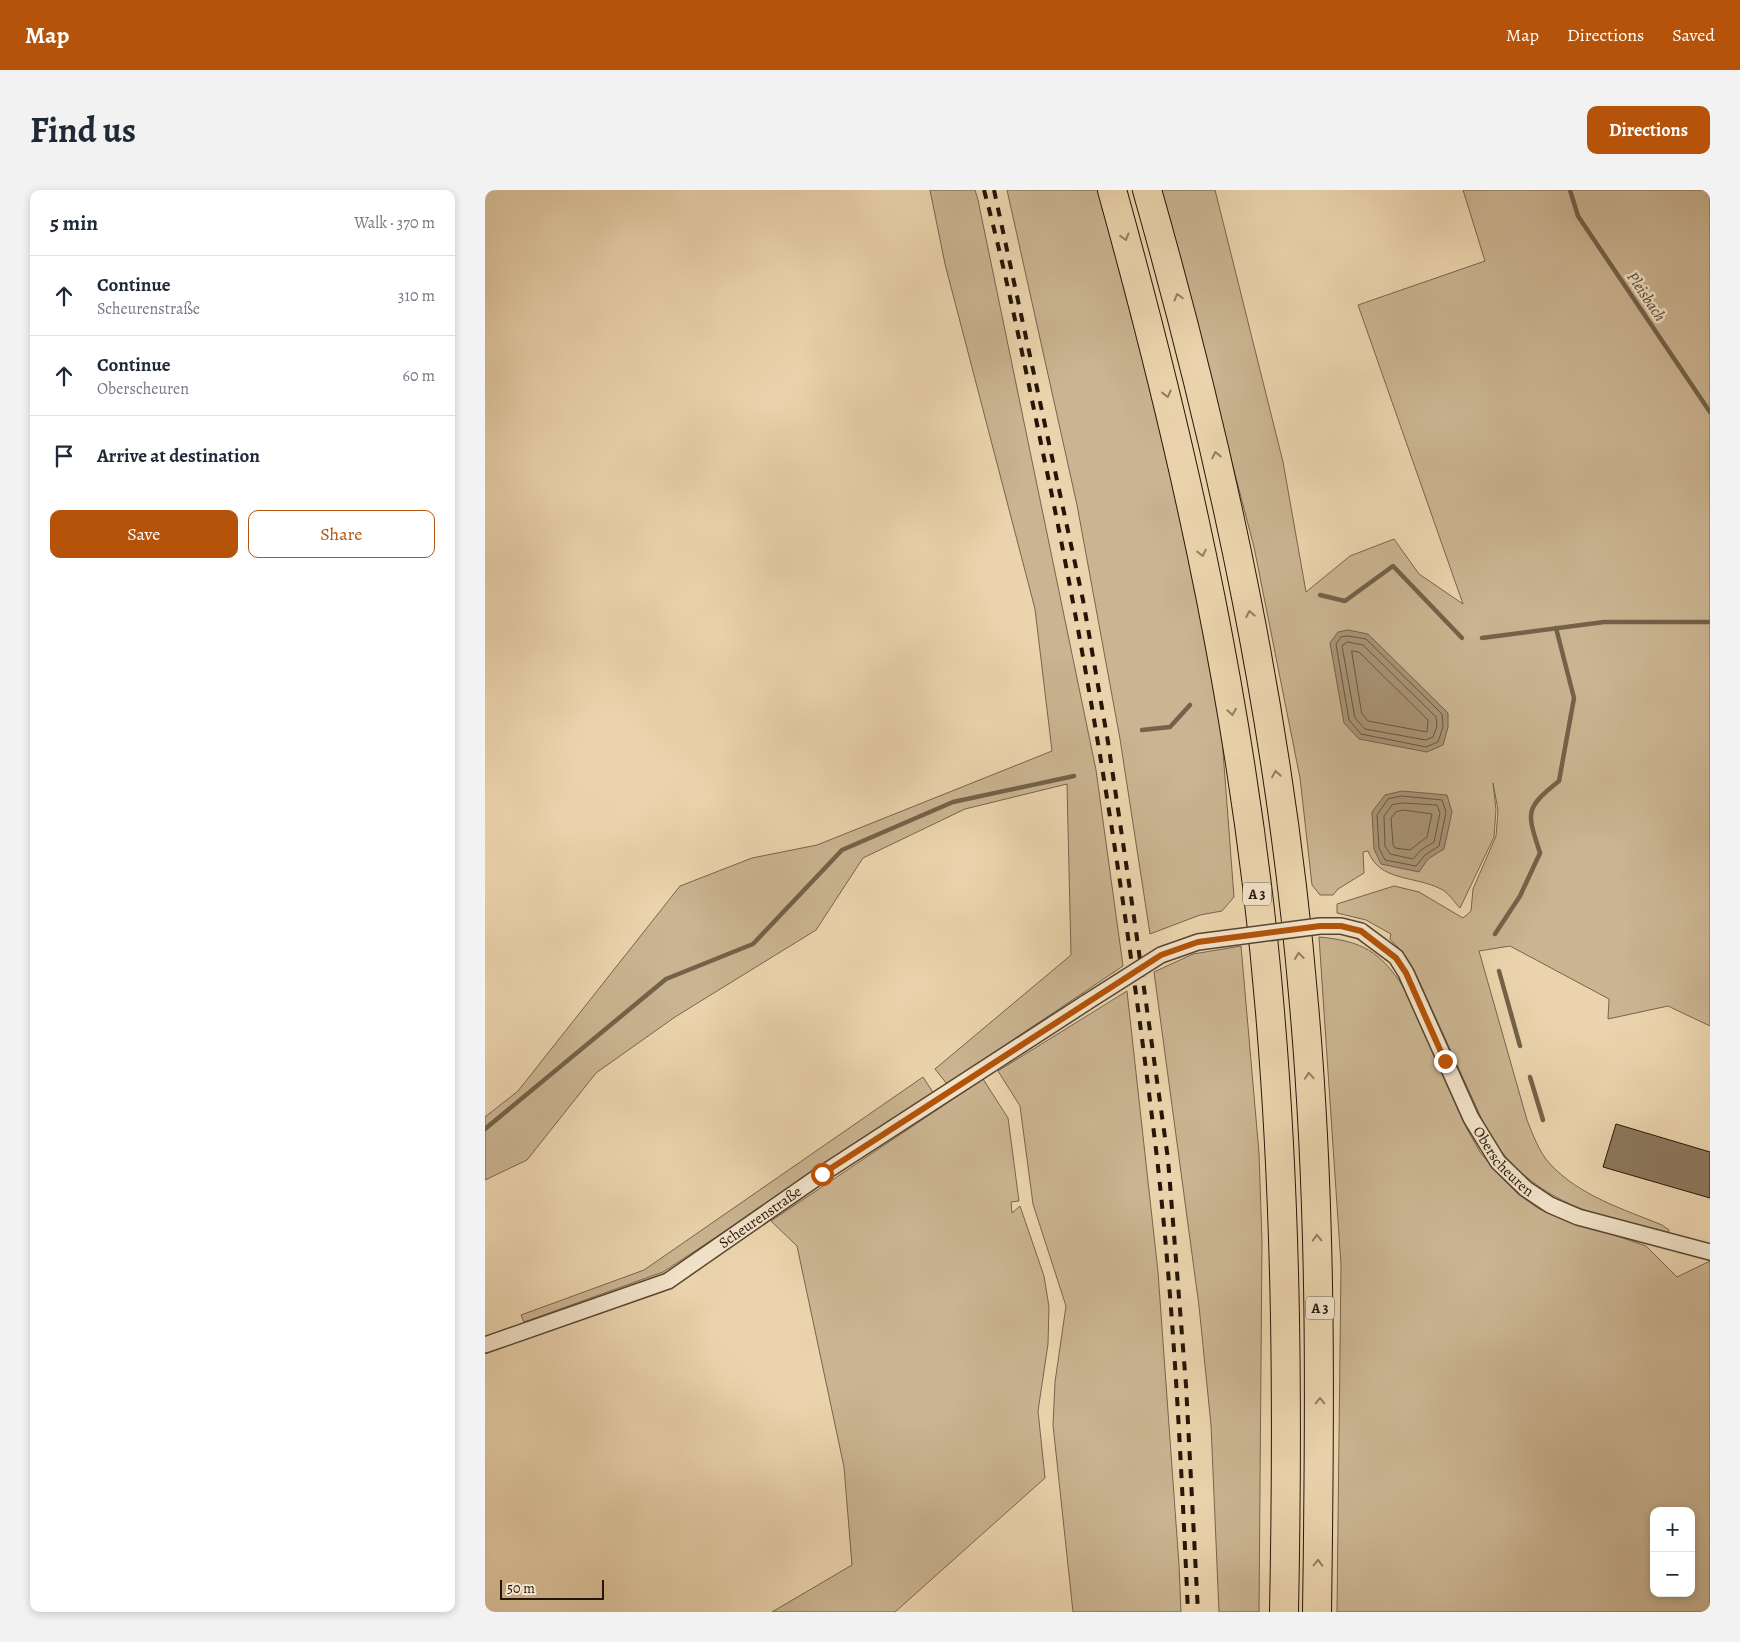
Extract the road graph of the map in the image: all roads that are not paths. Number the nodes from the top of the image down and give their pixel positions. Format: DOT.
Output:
graph roads {
  1 [pos="1113,190"];
  2 [pos="1147,190"];
  3 [pos="1396,958"];
  4 [pos="1710,1252"];
  5 [pos="485,1345"];
  6 [pos="1284,1612"];
  7 [pos="1317,1612"];
  1 -- 6 [label="highway, A 3, one-way"];
  7 -- 2 [label="highway, A 3, one-way"];
  3 -- 4 [label="street, Oberscheuren"];
  3 -- 5 [label="street, Scheurenstraße, bridge"];
}
